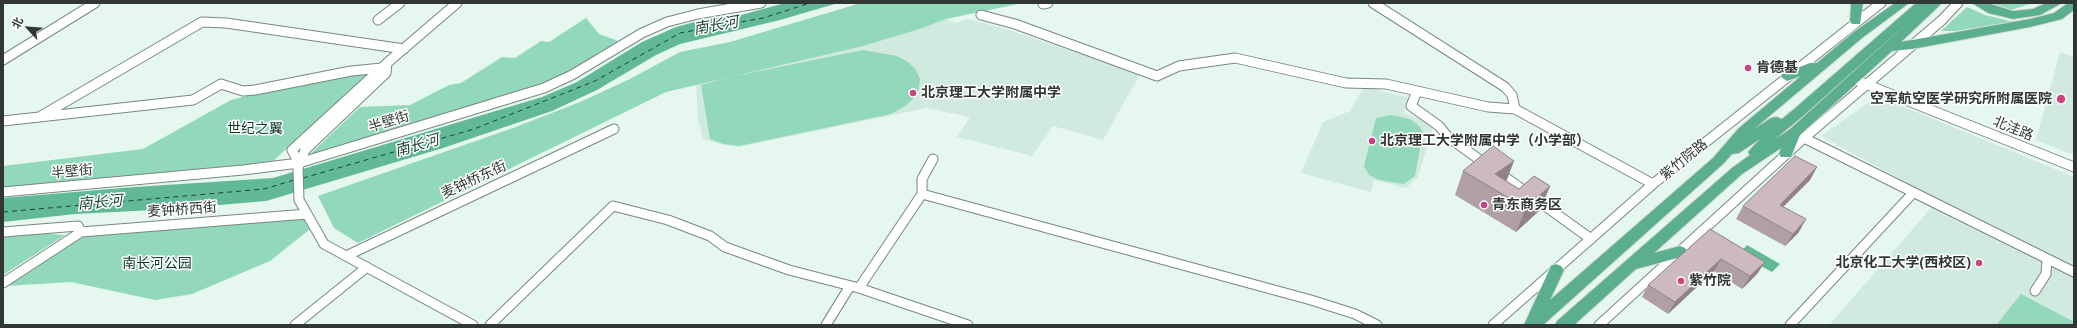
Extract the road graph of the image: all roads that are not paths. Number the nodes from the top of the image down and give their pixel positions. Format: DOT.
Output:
graph roads {
  1 [pos="95,3"];
  2 [pos="400,3"];
  3 [pos="457,3"];
  4 [pos="761,3"];
  5 [pos="1373,3"];
  6 [pos="1857,3"];
  7 [pos="1881,3"];
  8 [pos="1903,3"];
  9 [pos="1913,3"];
  10 [pos="1924,3"];
  11 [pos="1936,3"];
  12 [pos="1958,3"];
  13 [pos="1978,3"];
  14 [pos="2056,3"];
  15 [pos="2074,4"];
  16 [pos="981,15"];
  17 [pos="378,20"];
  18 [pos="1856,21"];
  19 [pos="1912,45"];
  20 [pos="1888,47"];
  21 [pos="404,48"];
  22 [pos="3,60"];
  23 [pos="1828,60"];
  24 [pos="384,65"];
  25 [pos="1786,78"];
  26 [pos="1860,82"];
  27 [pos="1417,91"];
  28 [pos="1774,106"];
  29 [pos="1515,109"];
  30 [pos="1795,111"];
  31 [pos="41,116"];
  32 [pos="3,121"];
  33 [pos="614,129"];
  34 [pos="1799,136"];
  35 [pos="1786,154"];
  36 [pos="934,159"];
  37 [pos="1718,160"];
  38 [pos="299,166"];
  39 [pos="2074,167"];
  40 [pos="1737,171"];
  41 [pos="1653,184"];
  42 [pos="3,192"];
  43 [pos="1913,192"];
  44 [pos="922,194"];
  45 [pos="307,214"];
  46 [pos="3,232"];
  47 [pos="81,232"];
  48 [pos="1591,239"];
  49 [pos="1680,252"];
  50 [pos="346,256"];
  51 [pos="2047,259"];
  52 [pos="1632,265"];
  53 [pos="367,267"];
  54 [pos="1556,270"];
  55 [pos="2074,272"];
  56 [pos="3,283"];
  57 [pos="855,287"];
  58 [pos="2035,291"];
  59 [pos="295,325"];
  60 [pos="473,325"];
  61 [pos="490,325"];
  62 [pos="826,325"];
  63 [pos="968,325"];
  64 [pos="1377,325"];
  65 [pos="1494,325"];
  66 [pos="1531,325"];
  67 [pos="1563,325"];
  68 [pos="1599,325"];
  69 [pos="1790,325"];
  1 -- 22 [label="street"];
  2 -- 17 [label="street"];
  3 -- 21 [label="street"];
  4 -- 38 [label="street, 半壁街"];
  5 -- 29 [label="street"];
  6 -- 18 [label="highway"];
  7 -- 18 [label="street, 紫竹院路"];
  8 -- 23 [label="highway, 紫竹院路"];
  9 -- 30 [label="highway"];
  10 -- 30 [label="highway"];
  11 -- 20 [label="highway"];
  12 -- 19 [label="street"];
  13 -- 14 [label="highway"];
  15 -- 19 [label="highway"];
  16 -- 27 [label="street"];
  18 -- 25 [label="street, 紫竹院路"];
  19 -- 20 [label="highway"];
  19 -- 26 [label="street"];
  20 -- 26 [label="highway"];
  21 -- 24 [label="street"];
  21 -- 31 [label="street"];
  23 -- 25 [label="highway"];
  23 -- 28 [label="highway, 紫竹院路"];
  24 -- 31 [label="street"];
  24 -- 38 [label="street"];
  25 -- 28 [label="highway"];
  25 -- 41 [label="street, 紫竹院路"];
  26 -- 34 [label="highway"];
  26 -- 39 [label="street, 北洼路"];
  27 -- 29 [label="street"];
  27 -- 48 [label="street"];
  28 -- 37 [label="highway, 紫竹院路"];
  29 -- 41 [label="street"];
  30 -- 37 [label="highway"];
  30 -- 40 [label="highway"];
  31 -- 32 [label="street"];
  33 -- 50 [label="street, 麦钟桥东街"];
  34 -- 35 [label="highway"];
  34 -- 40 [label="highway"];
  34 -- 43 [label="street"];
  35 -- 49 [label="street"];
  36 -- 44 [label="street"];
  37 -- 66 [label="highway, 紫竹院路"];
  38 -- 42 [label="street, 半壁街"];
  38 -- 45 [label="street"];
  40 -- 52 [label="highway"];
  41 -- 48 [label="street, 紫竹院路"];
  43 -- 51 [label="street"];
  43 -- 69 [label="street"];
  44 -- 57 [label="street"];
  44 -- 64 [label="street"];
  45 -- 47 [label="street, 麦钟桥西街"];
  45 -- 50 [label="street"];
  46 -- 47 [label="street"];
  47 -- 56 [label="street, 麦钟桥西街"];
  48 -- 54 [label="street, 紫竹院路"];
  49 -- 52 [label="highway"];
  49 -- 68 [label="street"];
  50 -- 53 [label="street"];
  51 -- 55 [label="street"];
  51 -- 58 [label="street"];
  52 -- 67 [label="highway"];
  53 -- 59 [label="street"];
  53 -- 60 [label="street"];
  54 -- 65 [label="street, 紫竹院路"];
  54 -- 66 [label="highway"];
  57 -- 61 [label="street"];
  57 -- 62 [label="street"];
  57 -- 63 [label="street"];
}
